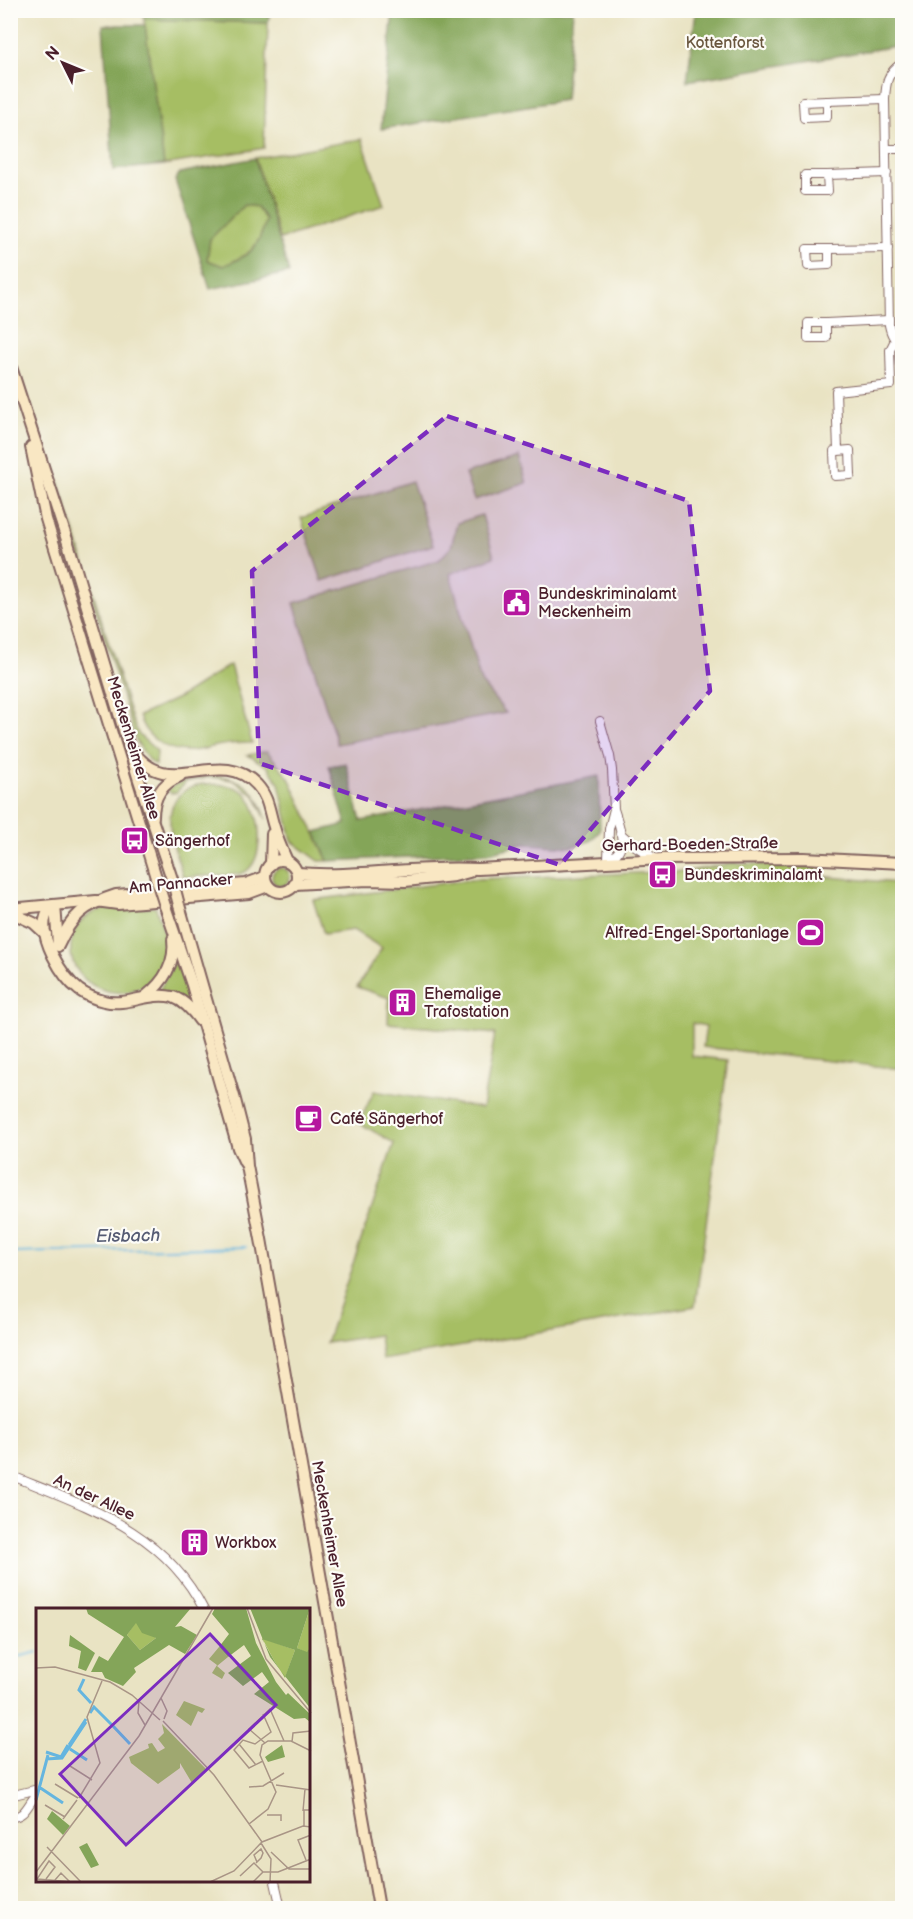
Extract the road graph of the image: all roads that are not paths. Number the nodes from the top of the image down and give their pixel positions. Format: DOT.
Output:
graph roads {
  1 [pos="903,63"];
  2 [pos="885,99"];
  3 [pos="827,101"];
  4 [pos="887,149"];
  5 [pos="903,149"];
  6 [pos="887,173"];
  7 [pos="827,175"];
  8 [pos="888,248"];
  9 [pos="829,249"];
  10 [pos="889,320"];
  11 [pos="826,323"];
  12 [pos="899,343"];
  13 [pos="10,364"];
  14 [pos="838,451"];
  15 [pos="41,475"];
  16 [pos="600,721"];
  17 [pos="129,744"];
  18 [pos="186,774"];
  19 [pos="614,809"];
  20 [pos="153,820"];
  21 [pos="273,824"];
  22 [pos="620,833"];
  23 [pos="656,859"];
  24 [pos="608,860"];
  25 [pos="288,861"];
  26 [pos="903,863"];
  27 [pos="271,864"];
  28 [pos="296,879"];
  29 [pos="267,882"];
  30 [pos="96,901"];
  31 [pos="55,905"];
  32 [pos="10,911"];
  33 [pos="169,918"];
  34 [pos="46,934"];
  35 [pos="58,946"];
  36 [pos="64,974"];
  37 [pos="145,997"];
  38 [pos="204,1026"];
  39 [pos="247,1166"];
  40 [pos="10,1476"];
  41 [pos="203,1608"];
  42 [pos="36,1791"];
  43 [pos="36,1794"];
  44 [pos="10,1796"];
  45 [pos="10,1817"];
  46 [pos="275,1883"];
  47 [pos="281,1908"];
  48 [pos="379,1908"];
  1 -- 2 [label="street"];
  2 -- 3 [label="street"];
  2 -- 4 [label="street"];
  4 -- 5 [label="street"];
  4 -- 6 [label="street"];
  6 -- 7 [label="street"];
  6 -- 8 [label="street"];
  8 -- 9 [label="street"];
  8 -- 10 [label="street"];
  10 -- 11 [label="street"];
  10 -- 12 [label="street"];
  12 -- 14 [label="street"];
  13 -- 15 [label="main road, Meckenheimer Allee"];
  15 -- 17 [label="main road, Meckenheimer Allee"];
  15 -- 33 [label="main road, Meckenheimer Allee, bridge"];
  16 -- 19 [label="street"];
  17 -- 18 [label="main road"];
  17 -- 20 [label="main road, Meckenheimer Allee"];
  18 -- 20 [label="main road"];
  18 -- 21 [label="main road"];
  19 -- 22 [label="street"];
  19 -- 24 [label="street"];
  20 -- 39 [label="main road, Meckenheimer Allee, bridge"];
  21 -- 25 [label="main road"];
  21 -- 27 [label="main road"];
  22 -- 23 [label="street"];
  22 -- 24 [label="street"];
  23 -- 24 [label="main road, Gerhard-Boeden-Straße"];
  23 -- 26 [label="main road, Gerhard-Boeden-Straße"];
  24 -- 28 [label="main road, Gerhard-Boeden-Straße"];
  25 -- 27 [label="main road"];
  25 -- 28 [label="main road"];
  27 -- 29 [label="main road"];
  28 -- 29 [label="main road, Gerhard-Boeden-Straße"];
  29 -- 30 [label="main road, Am Pannacker"];
  30 -- 31 [label="main road, Am Pannacker"];
  30 -- 35 [label="main road"];
  31 -- 32 [label="main road, Am Pannacker"];
  31 -- 34 [label="main road"];
  31 -- 35 [label="main road"];
  32 -- 34 [label="main road"];
  33 -- 37 [label="main road"];
  33 -- 38 [label="main road, Meckenheimer Allee"];
  34 -- 36 [label="main road"];
  35 -- 36 [label="main road"];
  36 -- 37 [label="main road"];
  37 -- 38 [label="main road"];
  38 -- 39 [label="main road, Meckenheimer Allee"];
  39 -- 48 [label="main road, Meckenheimer Allee"];
  40 -- 41 [label="street, An der Allee"];
  42 -- 44 [label="street"];
  43 -- 45 [label="street"];
  46 -- 47 [label="street"];
}
